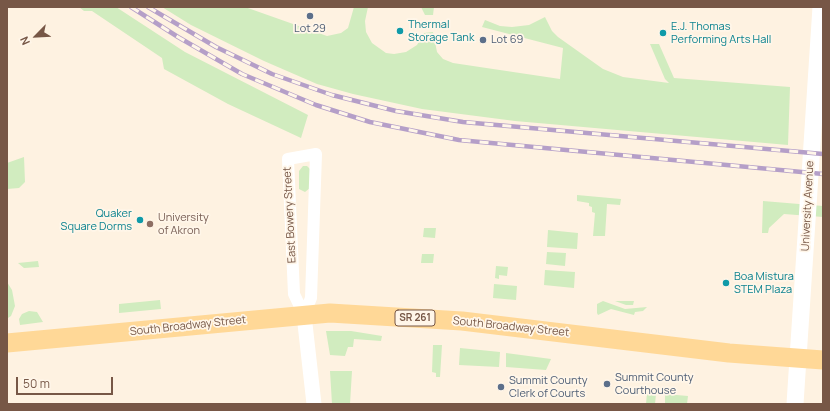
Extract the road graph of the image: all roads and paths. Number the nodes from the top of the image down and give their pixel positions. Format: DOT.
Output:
graph roads {
  1 [pos="821,7"];
  2 [pos="822,24"];
  3 [pos="304,315"];
  4 [pos="7,343"];
  5 [pos="798,358"];
  6 [pos="823,360"];
  7 [pos="314,404"];
  8 [pos="796,404"];
  1 -- 2 [label="main road, University Avenue"];
  2 -- 5 [label="main road, University Avenue"];
  3 -- 3 [label="street, East Bowery Street"];
  3 -- 4 [label="main road, South Broadway Street / SR 261"];
  3 -- 5 [label="main road, South Broadway Street / SR 261"];
  3 -- 7 [label="street, East Bowery Street"];
  5 -- 6 [label="main road, South Broadway Street / SR 261"];
  5 -- 8 [label="main road, University Avenue"];
}
